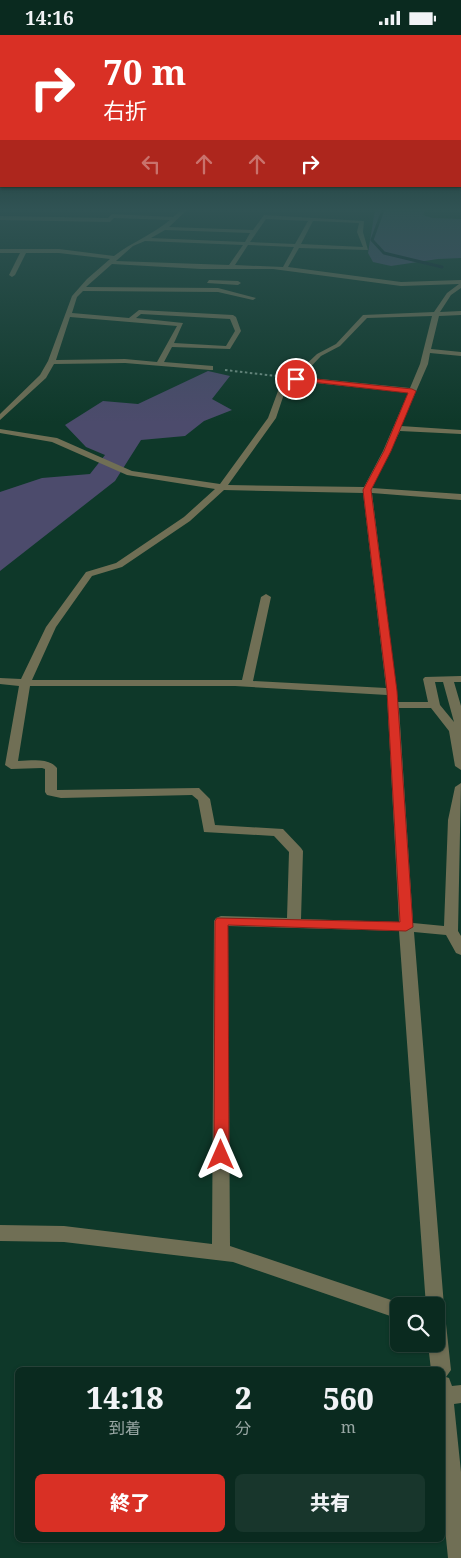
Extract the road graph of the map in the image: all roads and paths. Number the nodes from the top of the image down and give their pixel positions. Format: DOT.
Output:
graph roads {
  1 [pos="88,281"];
  2 [pos="206,281"];
  3 [pos="378,281"];
  4 [pos="238,283"];
  5 [pos="461,284"];
  6 [pos="81,289"];
  7 [pos="253,298"];
  8 [pos="436,313"];
  9 [pos="461,313"];
  10 [pos="67,315"];
  11 [pos="129,321"];
  12 [pos="169,345"];
  13 [pos="427,351"];
  14 [pos="461,354"];
  15 [pos="52,363"];
  16 [pos="159,363"];
  17 [pos="210,368"];
  18 [pos="296,379"];
  19 [pos="412,391"];
  20 [pos="0,418"];
  21 [pos="397,428"];
  22 [pos="0,431"];
  23 [pos="461,432"];
  24 [pos="222,487"];
  25 [pos="367,490"];
  26 [pos="461,497"];
  27 [pos="266,597"];
  28 [pos="448,679"];
  29 [pos="461,679"];
  30 [pos="0,681"];
  31 [pos="25,683"];
  32 [pos="247,684"];
  33 [pos="392,691"];
  34 [pos="392,705"];
  35 [pos="434,705"];
  36 [pos="459,730"];
  37 [pos="461,767"];
  38 [pos="461,787"];
  39 [pos="294,923"];
  40 [pos="406,927"];
  41 [pos="452,931"];
  42 [pos="461,950"];
  43 [pos="0,1233"];
  44 [pos="222,1253"];
  45 [pos="434,1297"];
  46 [pos="390,1308"];
  47 [pos="439,1352"];
  48 [pos="441,1367"];
  49 [pos="449,1391"];
  50 [pos="459,1558"];
  1 -- 6 [label="street"];
  2 -- 4 [label="street"];
  3 -- 5 [label="street"];
  5 -- 8 [label="street"];
  6 -- 7 [label="street"];
  6 -- 10 [label="street"];
  8 -- 9 [label="street"];
  8 -- 13 [label="street"];
  8 -- 18 [label="street"];
  10 -- 11 [label="street"];
  10 -- 15 [label="street"];
  11 -- 12 [label="street"];
  11 -- 12 [label="street"];
  12 -- 16 [label="street"];
  13 -- 14 [label="street"];
  13 -- 19 [label="street"];
  15 -- 16 [label="street"];
  15 -- 20 [label="street"];
  16 -- 17 [label="street"];
  17 -- 18 [label="path"];
  18 -- 19 [label="street"];
  18 -- 24 [label="street"];
  19 -- 21 [label="street"];
  21 -- 23 [label="street"];
  21 -- 25 [label="street"];
  22 -- 24 [label="street"];
  24 -- 25 [label="street"];
  24 -- 31 [label="street"];
  25 -- 26 [label="street"];
  25 -- 33 [label="street"];
  27 -- 32 [label="street"];
  28 -- 29 [label="street"];
  28 -- 35 [label="street"];
  28 -- 36 [label="street"];
  30 -- 31 [label="street"];
  31 -- 32 [label="street"];
  31 -- 39 [label="street"];
  32 -- 33 [label="street"];
  33 -- 34 [label="street"];
  34 -- 35 [label="street"];
  34 -- 40 [label="street"];
  35 -- 36 [label="street"];
  36 -- 37 [label="street"];
  38 -- 41 [label="street"];
  39 -- 40 [label="street"];
  39 -- 44 [label="street"];
  40 -- 41 [label="street"];
  40 -- 45 [label="street"];
  41 -- 42 [label="street"];
  43 -- 44 [label="street"];
  44 -- 46 [label="street"];
  47 -- 48 [label="street"];
  49 -- 50 [label="street"];
}
